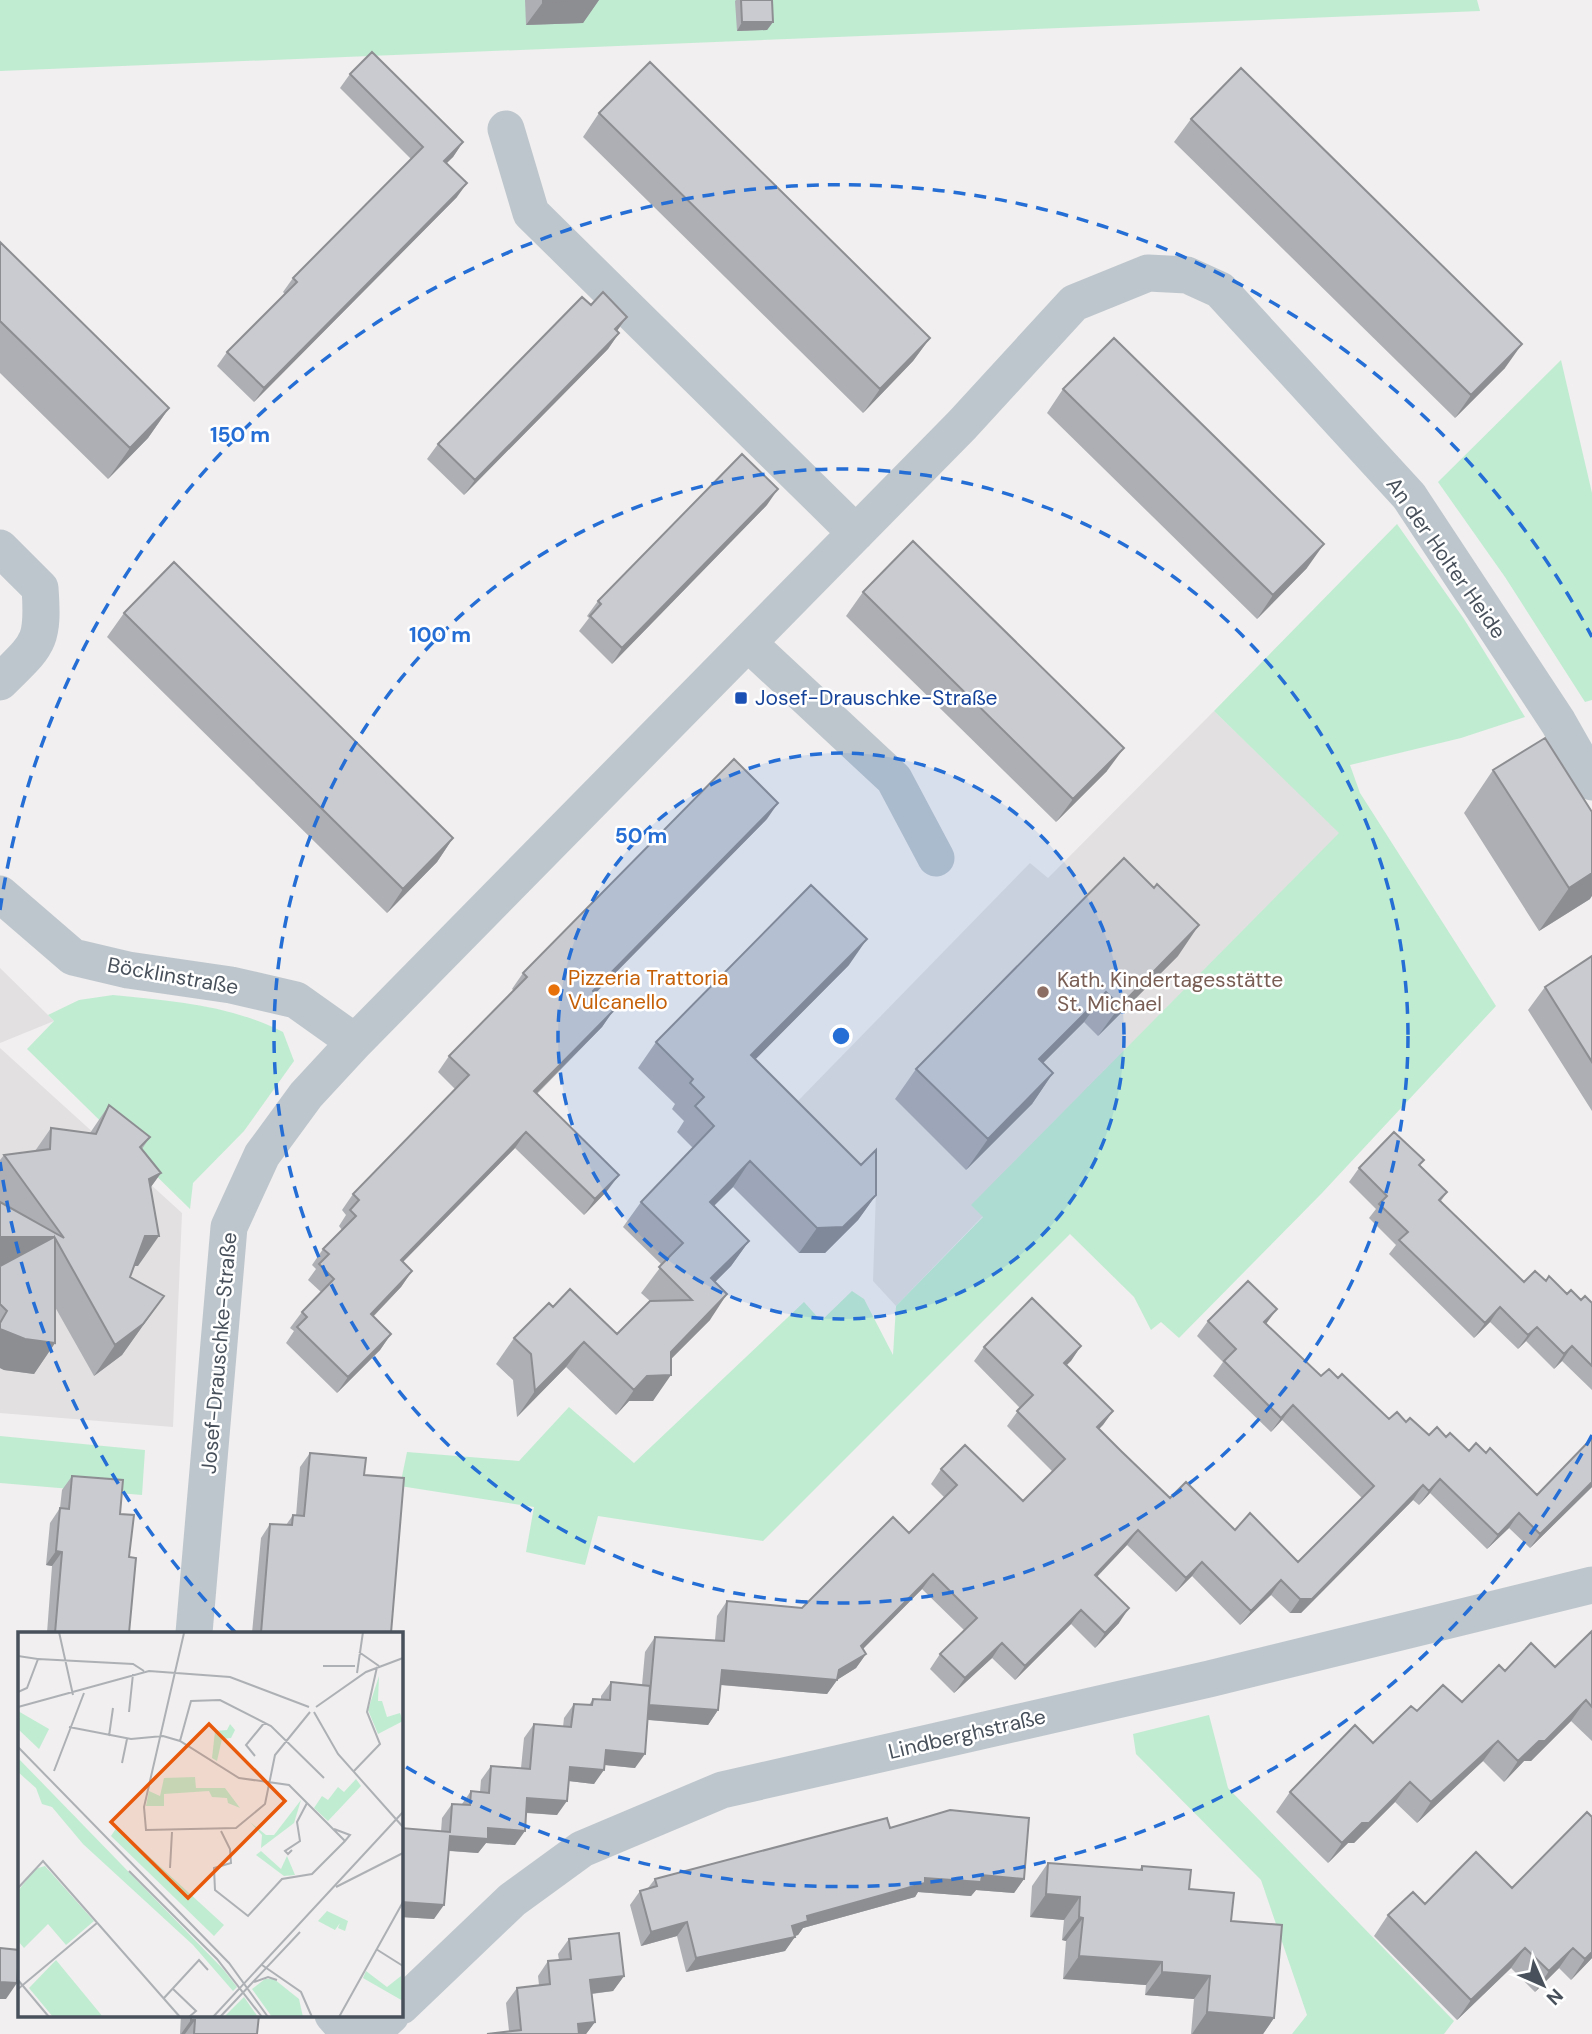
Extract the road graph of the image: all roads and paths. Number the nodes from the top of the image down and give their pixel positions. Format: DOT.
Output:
graph roads {
  1 [pos="506,129"];
  2 [pos="1220,290"];
  3 [pos="856,533"];
  4 [pos="0,548"];
  5 [pos="748,643"];
  6 [pos="0,682"];
  7 [pos="1592,782"];
  8 [pos="936,859"];
  9 [pos="0,894"];
  10 [pos="355,1042"];
  11 [pos="1592,1585"];
  12 [pos="194,1632"];
  13 [pos="402,2005"];
  14 [pos="334,2016"];
  15 [pos="390,2016"];
  16 [pos="351,2034"];
  17 [pos="371,2034"];
  1 -- 3 [label="street"];
  2 -- 3 [label="street, Josef-Drauschke-Straße"];
  2 -- 7 [label="street, An der Holter Heide"];
  3 -- 5 [label="street, Josef-Drauschke-Straße"];
  4 -- 6 [label="street"];
  5 -- 8 [label="street"];
  5 -- 10 [label="street, Josef-Drauschke-Straße"];
  9 -- 10 [label="street, Böcklinstraße"];
  10 -- 12 [label="street, Josef-Drauschke-Straße"];
  11 -- 13 [label="street, Lindberghstraße"];
  14 -- 16 [label="street"];
  15 -- 17 [label="street"];
}
